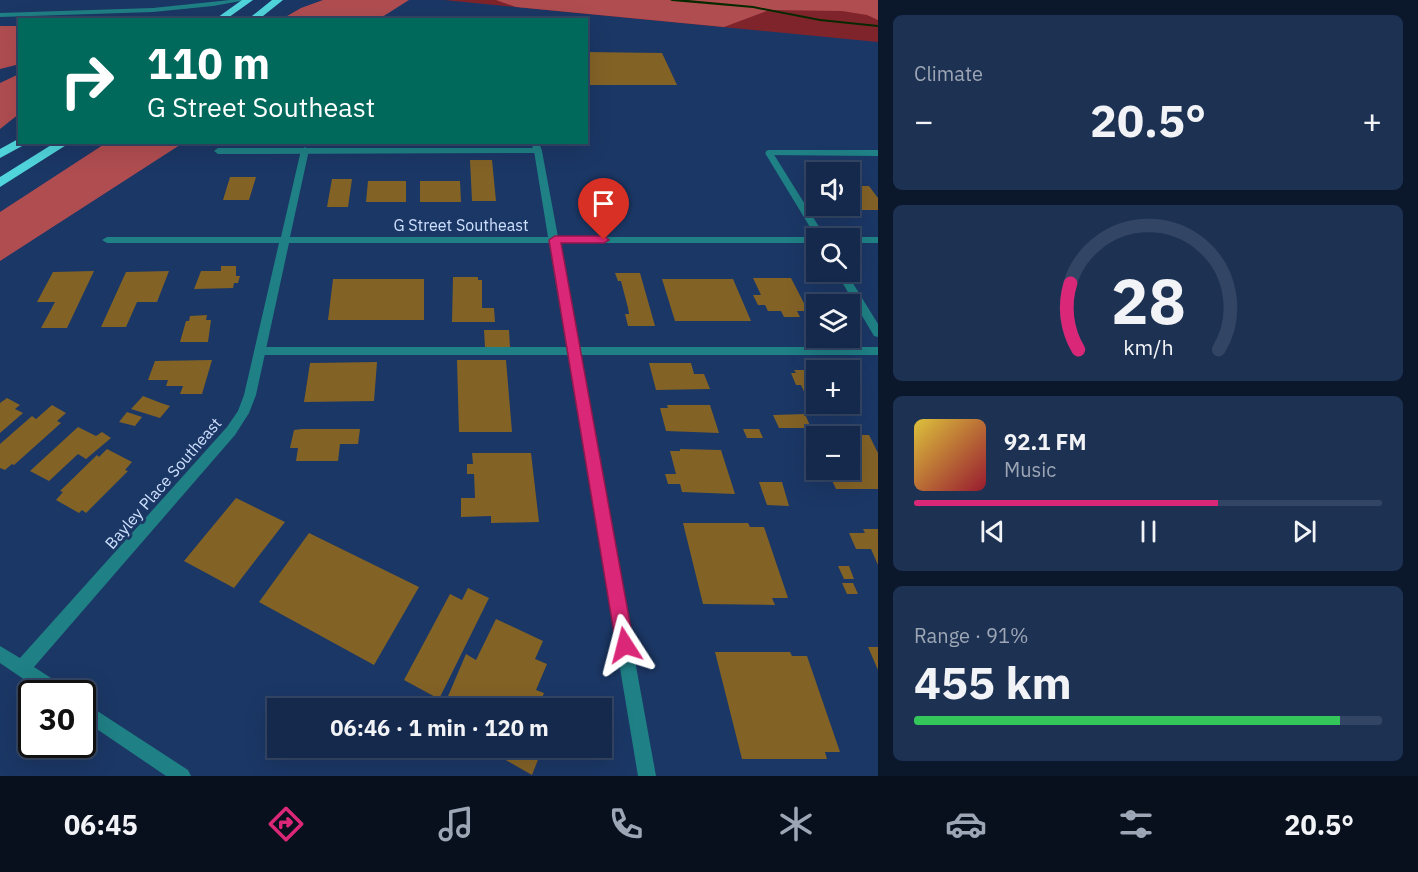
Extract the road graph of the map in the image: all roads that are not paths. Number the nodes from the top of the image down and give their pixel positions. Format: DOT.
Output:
graph roads {
  1 [pos="183,0"];
  2 [pos="243,0"];
  3 [pos="248,0"];
  4 [pos="278,0"];
  5 [pos="132,12"];
  6 [pos="0,15"];
  7 [pos="221,18"];
  8 [pos="254,18"];
  9 [pos="18,143"];
  10 [pos="62,144"];
  11 [pos="537,147"];
  12 [pos="305,150"];
  13 [pos="218,151"];
  14 [pos="878,153"];
  15 [pos="0,154"];
  16 [pos="0,183"];
  17 [pos="815,228"];
  18 [pos="107,240"];
  19 [pos="285,240"];
  20 [pos="555,240"];
  21 [pos="806,240"];
  22 [pos="860,240"];
  23 [pos="878,240"];
  24 [pos="847,282"];
  25 [pos="878,333"];
  26 [pos="260,351"];
  27 [pos="574,351"];
  28 [pos="878,351"];
  29 [pos="0,654"];
  30 [pos="22,668"];
  31 [pos="40,680"];
  32 [pos="96,718"];
  33 [pos="182,776"];
  34 [pos="647,776"];
  1 -- 5 [label="street"];
  2 -- 5 [label="street"];
  3 -- 7 [label="highway"];
  4 -- 8 [label="highway"];
  5 -- 6 [label="street"];
  9 -- 15 [label="highway"];
  10 -- 16 [label="highway"];
  11 -- 12 [label="street"];
  11 -- 20 [label="street"];
  12 -- 13 [label="street"];
  12 -- 19 [label="street, Bayley Place Southeast"];
  14 -- 17 [label="street"];
  18 -- 19 [label="street, G Street Southeast"];
  19 -- 20 [label="street, G Street Southeast"];
  19 -- 26 [label="street, Bayley Place Southeast"];
  20 -- 21 [label="street, G Street Southeast"];
  20 -- 27 [label="street"];
  22 -- 23 [label="street"];
  24 -- 25 [label="street"];
  26 -- 27 [label="street"];
  26 -- 30 [label="street, Bayley Place Southeast"];
  27 -- 28 [label="street"];
  27 -- 34 [label="street"];
  29 -- 30 [label="street"];
  30 -- 31 [label="street"];
  32 -- 33 [label="street"];
}
